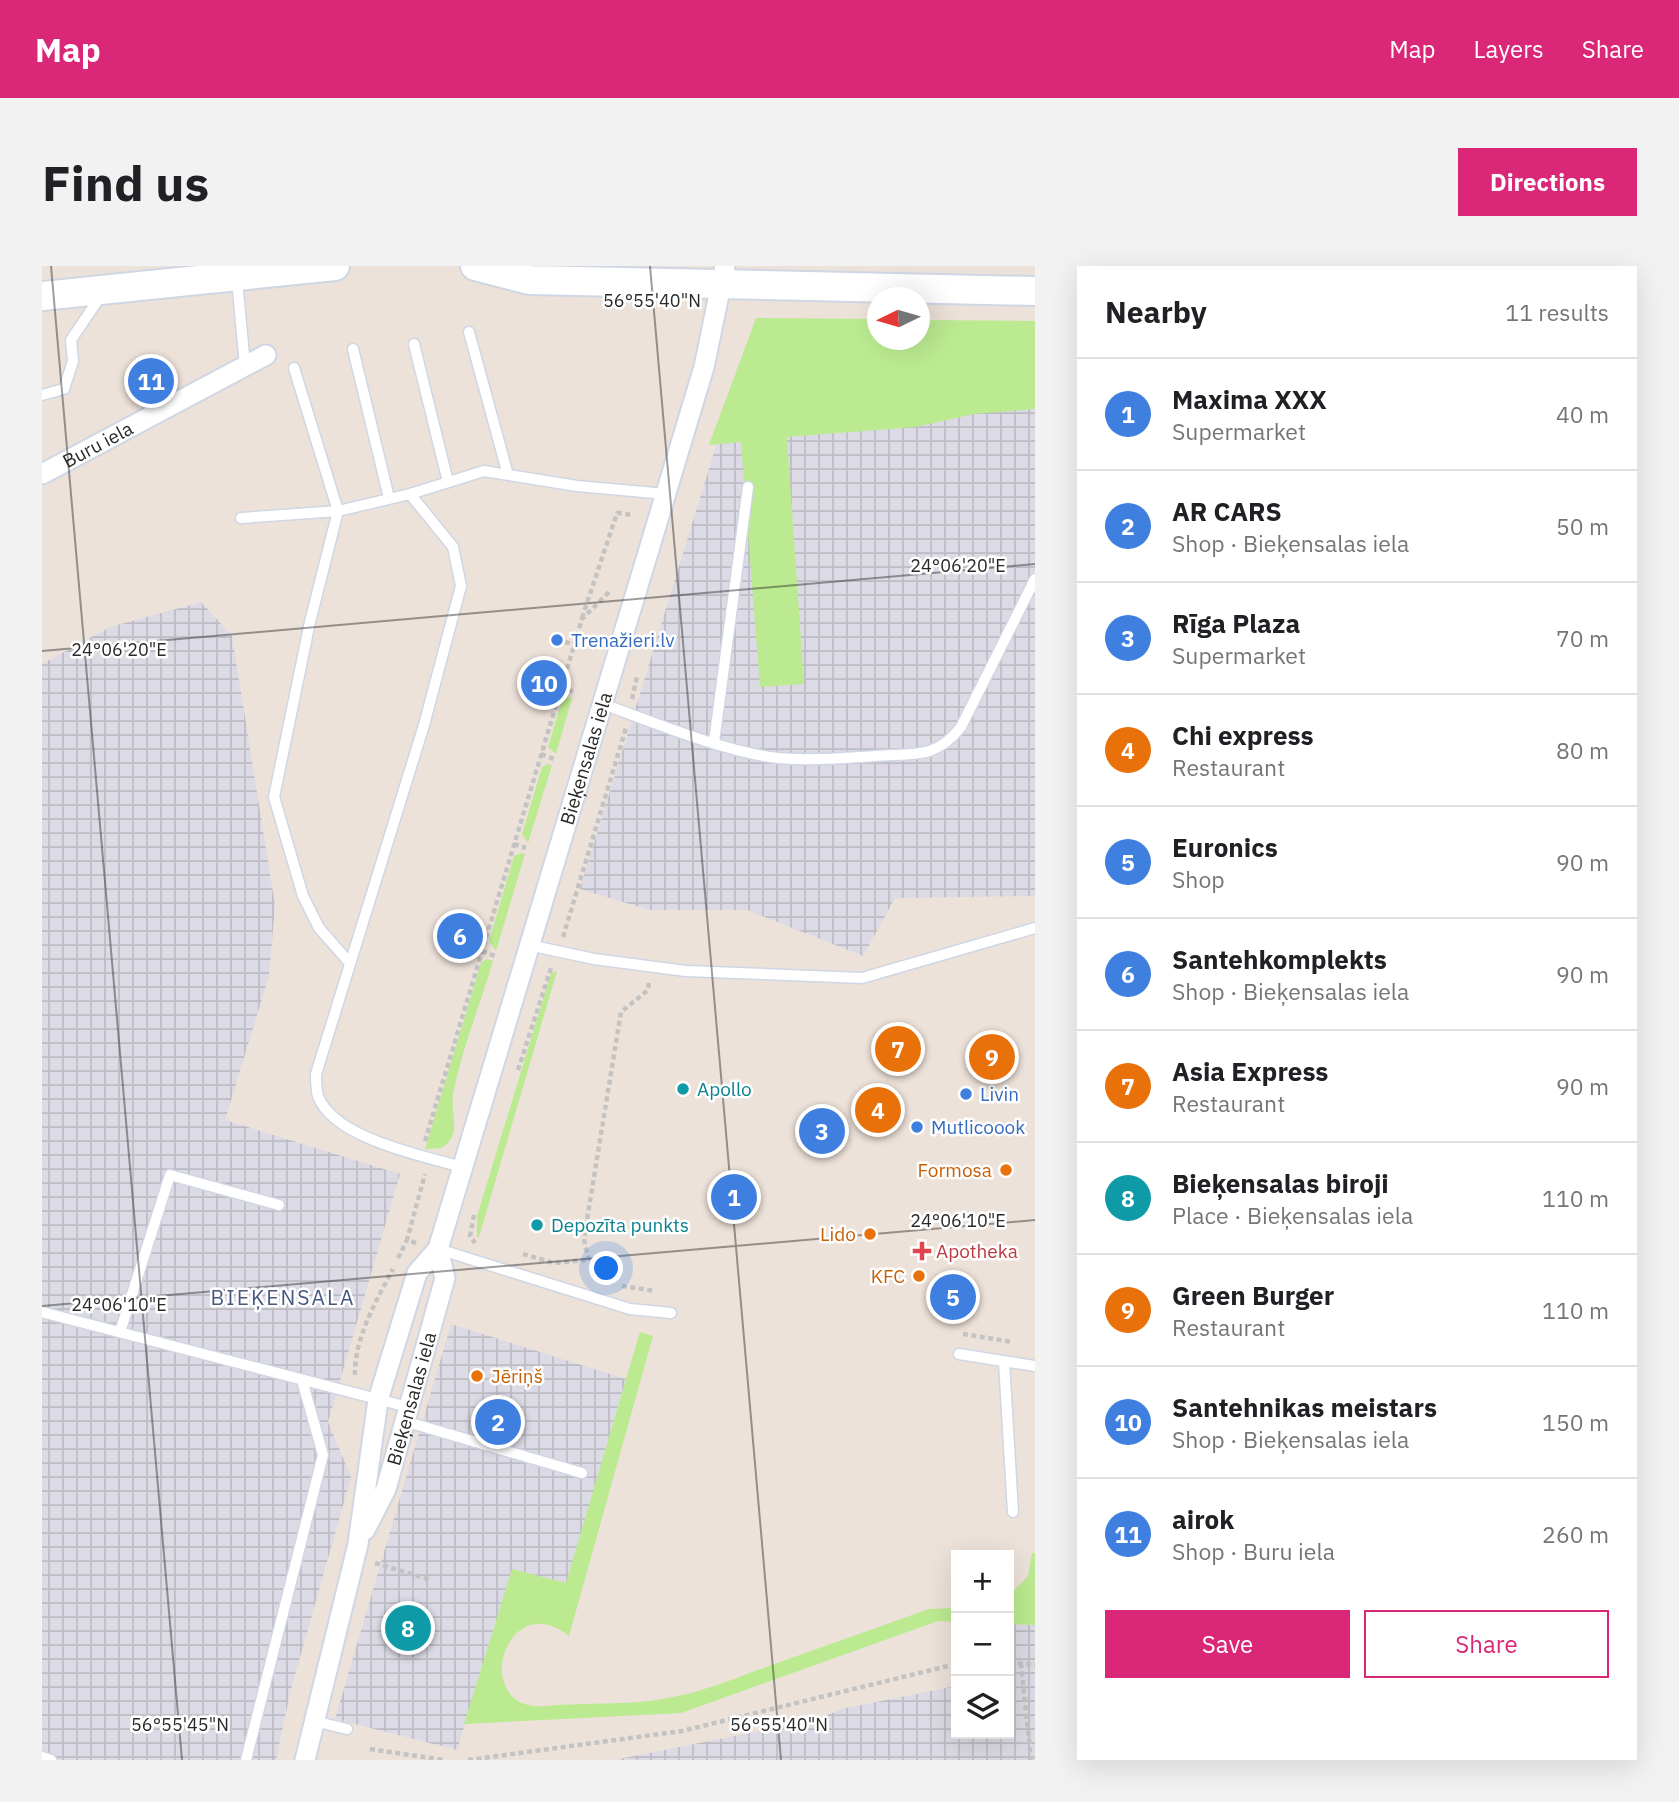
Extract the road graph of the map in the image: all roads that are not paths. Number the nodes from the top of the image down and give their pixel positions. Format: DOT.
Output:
graph roads {
  1 [pos="335,266"];
  2 [pos="475,266"];
  3 [pos="237,275"];
  4 [pos="724,275"];
  5 [pos="106,288"];
  6 [pos="1035,291"];
  7 [pos="42,296"];
  8 [pos="469,332"];
  9 [pos="414,344"];
  10 [pos="353,349"];
  11 [pos="266,355"];
  12 [pos="246,366"];
  13 [pos="294,368"];
  14 [pos="42,395"];
  15 [pos="42,474"];
  16 [pos="508,475"];
  17 [pos="449,482"];
  18 [pos="748,487"];
  19 [pos="666,494"];
  20 [pos="410,495"];
  21 [pos="389,498"];
  22 [pos="338,511"];
  23 [pos="241,518"];
  24 [pos="1035,579"];
  25 [pos="603,704"];
  26 [pos="714,741"];
  27 [pos="1035,928"];
  28 [pos="530,945"];
  29 [pos="348,961"];
  30 [pos="462,1167"];
  31 [pos="279,1205"];
  32 [pos="438,1249"];
  33 [pos="42,1312"];
  34 [pos="671,1312"];
  35 [pos="120,1332"];
  36 [pos="959,1354"];
  37 [pos="1004,1362"];
  38 [pos="1035,1366"];
  39 [pos="302,1380"];
  40 [pos="378,1400"];
  41 [pos="406,1414"];
  42 [pos="582,1473"];
  43 [pos="1013,1512"];
  44 [pos="356,1550"];
  45 [pos="313,1721"];
  46 [pos="347,1729"];
  47 [pos="42,1757"];
  48 [pos="51,1760"];
  49 [pos="246,1760"];
  50 [pos="304,1760"];
  1 -- 3 [label="main road"];
  2 -- 4 [label="main road"];
  3 -- 5 [label="main road"];
  3 -- 12 [label="lane"];
  4 -- 6 [label="main road"];
  4 -- 19 [label="street, Bieķensalas iela"];
  5 -- 7 [label="main road"];
  5 -- 14 [label="lane"];
  8 -- 16 [label="lane"];
  9 -- 17 [label="lane"];
  10 -- 21 [label="lane"];
  11 -- 12 [label="street, Buru iela"];
  12 -- 15 [label="street, Buru iela"];
  13 -- 22 [label="lane"];
  16 -- 17 [label="lane"];
  16 -- 19 [label="lane"];
  17 -- 20 [label="lane"];
  18 -- 26 [label="lane"];
  19 -- 25 [label="street, Bieķensalas iela"];
  20 -- 21 [label="lane"];
  20 -- 29 [label="lane"];
  21 -- 22 [label="lane"];
  22 -- 23 [label="lane"];
  22 -- 29 [label="lane"];
  24 -- 26 [label="lane"];
  25 -- 26 [label="lane"];
  25 -- 28 [label="street, Bieķensalas iela"];
  27 -- 28 [label="lane"];
  28 -- 30 [label="street, Bieķensalas iela"];
  29 -- 30 [label="lane"];
  30 -- 32 [label="street, Bieķensalas iela"];
  31 -- 35 [label="lane"];
  32 -- 34 [label="lane"];
  32 -- 40 [label="street, Bieķensalas iela"];
  32 -- 41 [label="street, Bieķensalas iela"];
  33 -- 35 [label="lane"];
  35 -- 39 [label="lane"];
  36 -- 37 [label="lane"];
  37 -- 38 [label="lane"];
  37 -- 43 [label="lane"];
  39 -- 40 [label="lane"];
  39 -- 49 [label="lane"];
  40 -- 41 [label="lane"];
  40 -- 44 [label="street, Bieķensalas iela"];
  41 -- 42 [label="lane"];
  41 -- 44 [label="street, Bieķensalas iela"];
  44 -- 45 [label="street, Bieķensalas iela"];
  45 -- 46 [label="lane"];
  45 -- 50 [label="street, Bieķensalas iela"];
  47 -- 48 [label="lane"];
}
